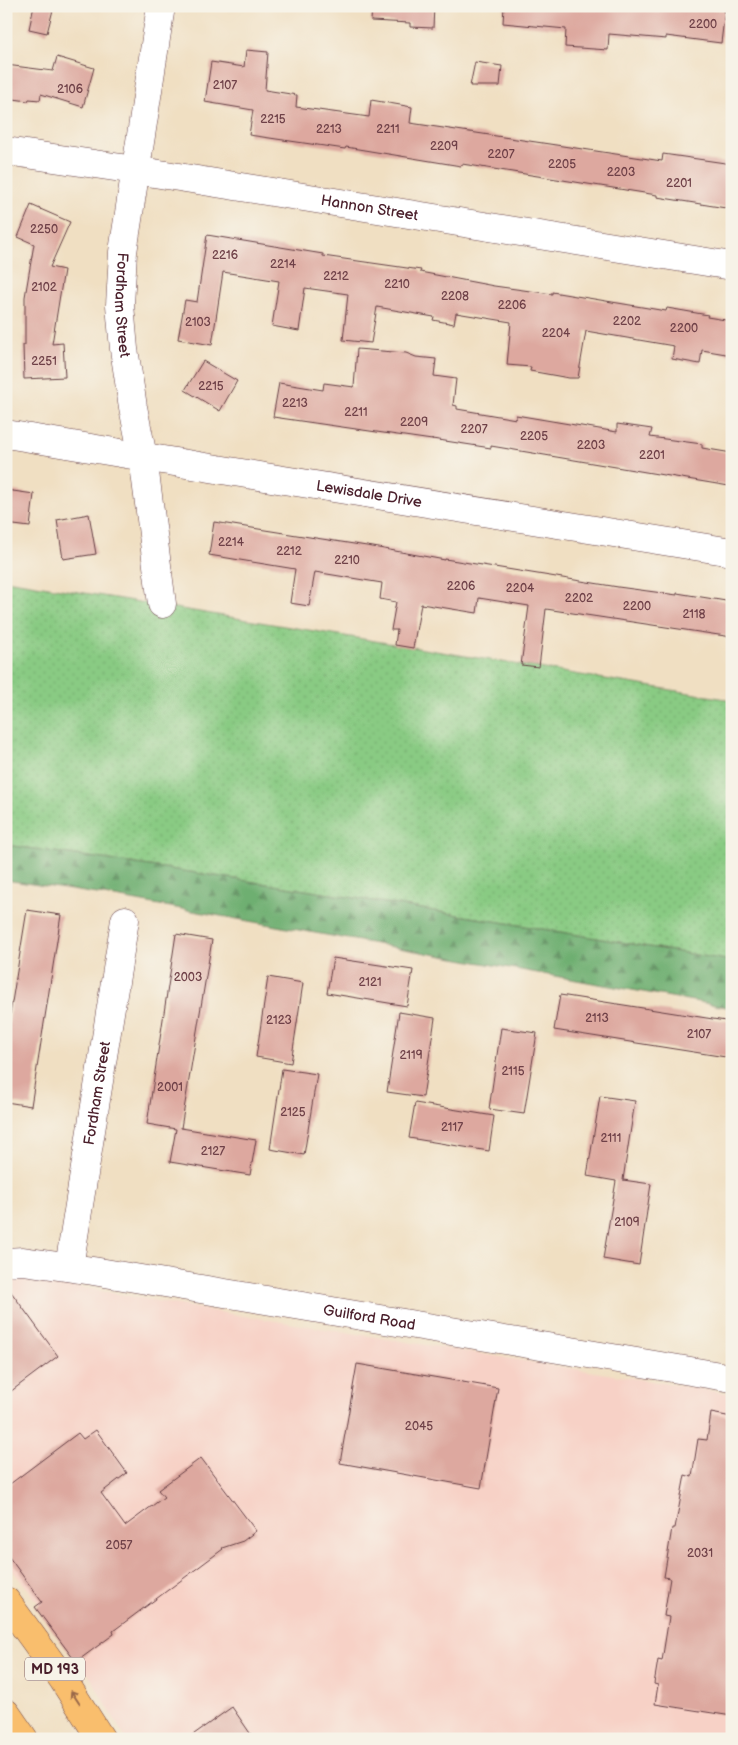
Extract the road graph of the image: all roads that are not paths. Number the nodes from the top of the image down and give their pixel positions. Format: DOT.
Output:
graph roads {
  1 [pos="161,6"];
  2 [pos="6,150"];
  3 [pos="136,170"];
  4 [pos="732,266"];
  5 [pos="6,434"];
  6 [pos="143,457"];
  7 [pos="732,552"];
  8 [pos="162,604"];
  9 [pos="125,920"];
  10 [pos="6,1262"];
  11 [pos="69,1267"];
  12 [pos="732,1378"];
  13 [pos="6,1601"];
  14 [pos="6,1713"];
  15 [pos="24,1739"];
  16 [pos="101,1739"];
  1 -- 3 [label="street, Fordham Street"];
  2 -- 3 [label="street, Hannon Street"];
  3 -- 4 [label="street, Hannon Street"];
  3 -- 6 [label="street, Fordham Street"];
  5 -- 6 [label="street, Lewisdale Drive"];
  6 -- 7 [label="street, Lewisdale Drive"];
  6 -- 8 [label="street, Fordham Street"];
  9 -- 11 [label="street, Fordham Street"];
  10 -- 11 [label="street, Guilford Road"];
  11 -- 12 [label="street, Guilford Road"];
  16 -- 13 [label="main road, MD 193, one-way"];
  14 -- 15 [label="main road"];
}
